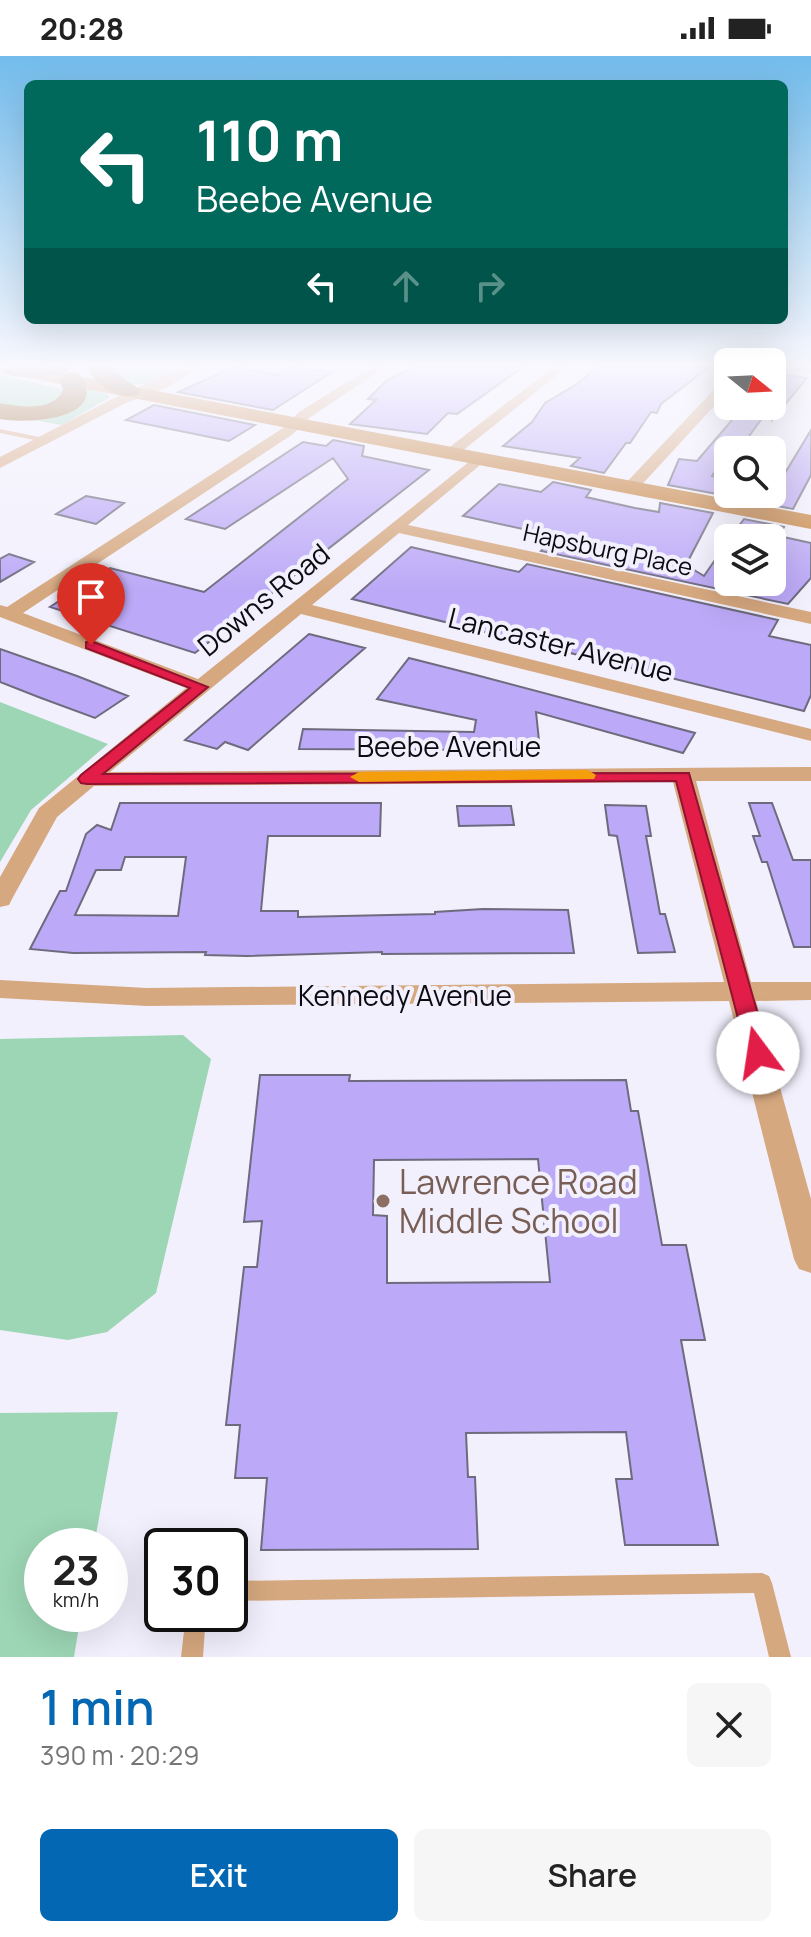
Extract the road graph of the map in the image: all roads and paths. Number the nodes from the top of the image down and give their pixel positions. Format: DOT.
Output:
graph roads {
  1 [pos="41,442"];
  2 [pos="268,442"];
  3 [pos="393,442"];
  4 [pos="465,442"];
  5 [pos="673,442"];
  6 [pos="451,453"];
  7 [pos="480,458"];
  8 [pos="0,463"];
  9 [pos="630,488"];
  10 [pos="811,522"];
  11 [pos="395,527"];
  12 [pos="297,607"];
  13 [pos="4,612"];
  14 [pos="811,618"];
  15 [pos="201,687"];
  16 [pos="809,735"];
  17 [pos="802,774"];
  18 [pos="683,776"];
  19 [pos="87,779"];
  20 [pos="0,899"];
  21 [pos="0,989"];
  22 [pos="811,991"];
  23 [pos="743,994"];
  24 [pos="811,1259"];
  25 [pos="248,1591"];
  26 [pos="194,1632"];
  27 [pos="192,1657"];
  28 [pos="780,1657"];
  1 -- 8 [label="street"];
  2 -- 13 [label="street"];
  3 -- 6 [label="main road"];
  4 -- 6 [label="street"];
  5 -- 9 [label="street"];
  6 -- 7 [label="main road"];
  7 -- 9 [label="main road"];
  7 -- 11 [label="street, Downs Road"];
  9 -- 10 [label="main road"];
  11 -- 12 [label="street, Downs Road"];
  11 -- 14 [label="street, Hapsburg Place"];
  12 -- 15 [label="street, Downs Road"];
  12 -- 16 [label="street, Lancaster Avenue"];
  13 -- 15 [label="street"];
  15 -- 19 [label="street, Downs Road"];
  16 -- 17 [label="street"];
  17 -- 18 [label="street, Beebe Avenue"];
  18 -- 19 [label="street, Beebe Avenue"];
  18 -- 23 [label="street"];
  19 -- 20 [label="street, Downs Road"];
  21 -- 23 [label="street, Kennedy Avenue"];
  22 -- 23 [label="street, Kennedy Avenue"];
  23 -- 24 [label="street"];
  25 -- 28 [label="lane"];
  26 -- 27 [label="lane"];
}
